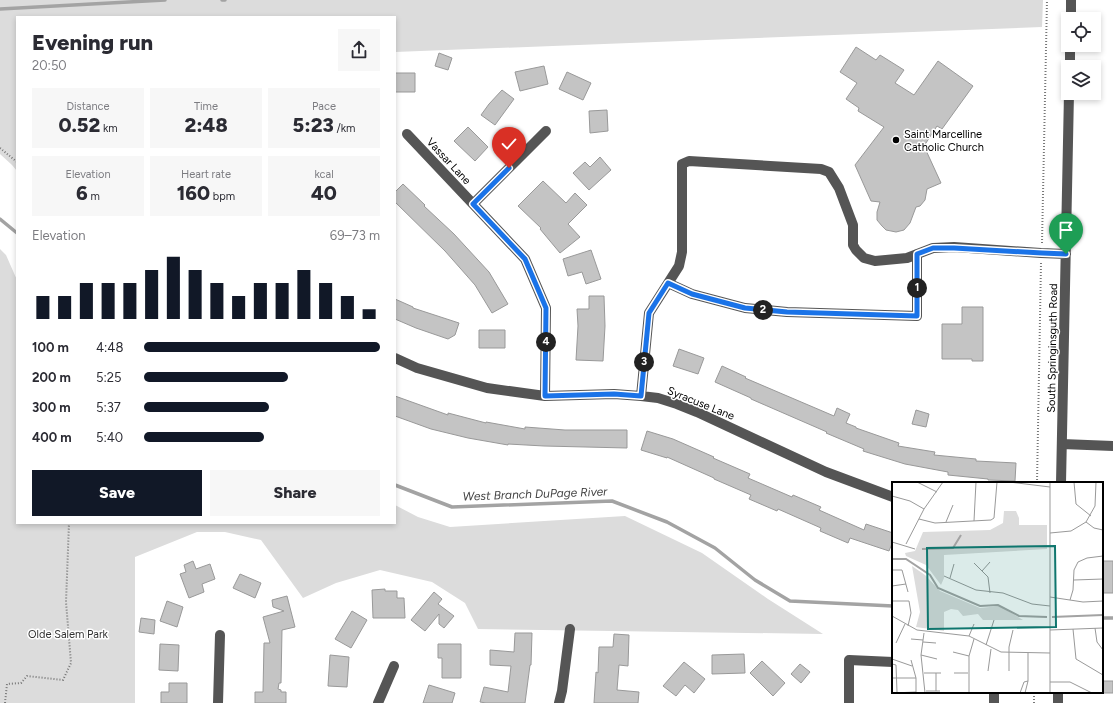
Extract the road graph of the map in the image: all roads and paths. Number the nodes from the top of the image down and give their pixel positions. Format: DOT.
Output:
graph roads {
  1 [pos="1071,0"];
  2 [pos="1071,12"];
  3 [pos="1069,100"];
  4 [pos="546,131"];
  5 [pos="407,134"];
  6 [pos="0,148"];
  7 [pos="16,161"];
  8 [pos="473,204"];
  9 [pos="917,254"];
  10 [pos="1066,254"];
  11 [pos="668,283"];
  12 [pos="396,358"];
  13 [pos="545,396"];
  14 [pos="641,396"];
  15 [pos="1062,444"];
  16 [pos="1113,446"];
  17 [pos="1061,482"];
  18 [pos="892,497"];
  19 [pos="69,524"];
  20 [pos="570,629"];
  21 [pos="220,634"];
  22 [pos="892,662"];
  23 [pos="394,666"];
  24 [pos="4,703"];
  25 [pos="218,703"];
  26 [pos="378,703"];
  27 [pos="559,703"];
  28 [pos="849,703"];
  1 -- 2 [label="street"];
  3 -- 10 [label="street, South Springinsguth Road"];
  4 -- 8 [label="street"];
  5 -- 8 [label="street, Vassar Lane"];
  6 -- 7 [label="path"];
  8 -- 13 [label="street, Vassar Lane"];
  9 -- 10 [label="street"];
  9 -- 11 [label="street"];
  9 -- 11 [label="street"];
  10 -- 15 [label="street, South Springinsguth Road"];
  11 -- 14 [label="street"];
  12 -- 13 [label="street, Syracuse Lane"];
  13 -- 14 [label="street, Syracuse Lane"];
  14 -- 18 [label="street, Syracuse Lane"];
  15 -- 16 [label="street"];
  15 -- 17 [label="street, South Springinsguth Road"];
  19 -- 24 [label="path"];
  20 -- 27 [label="street"];
  21 -- 25 [label="street"];
  22 -- 28 [label="street"];
  23 -- 26 [label="street"];
}
